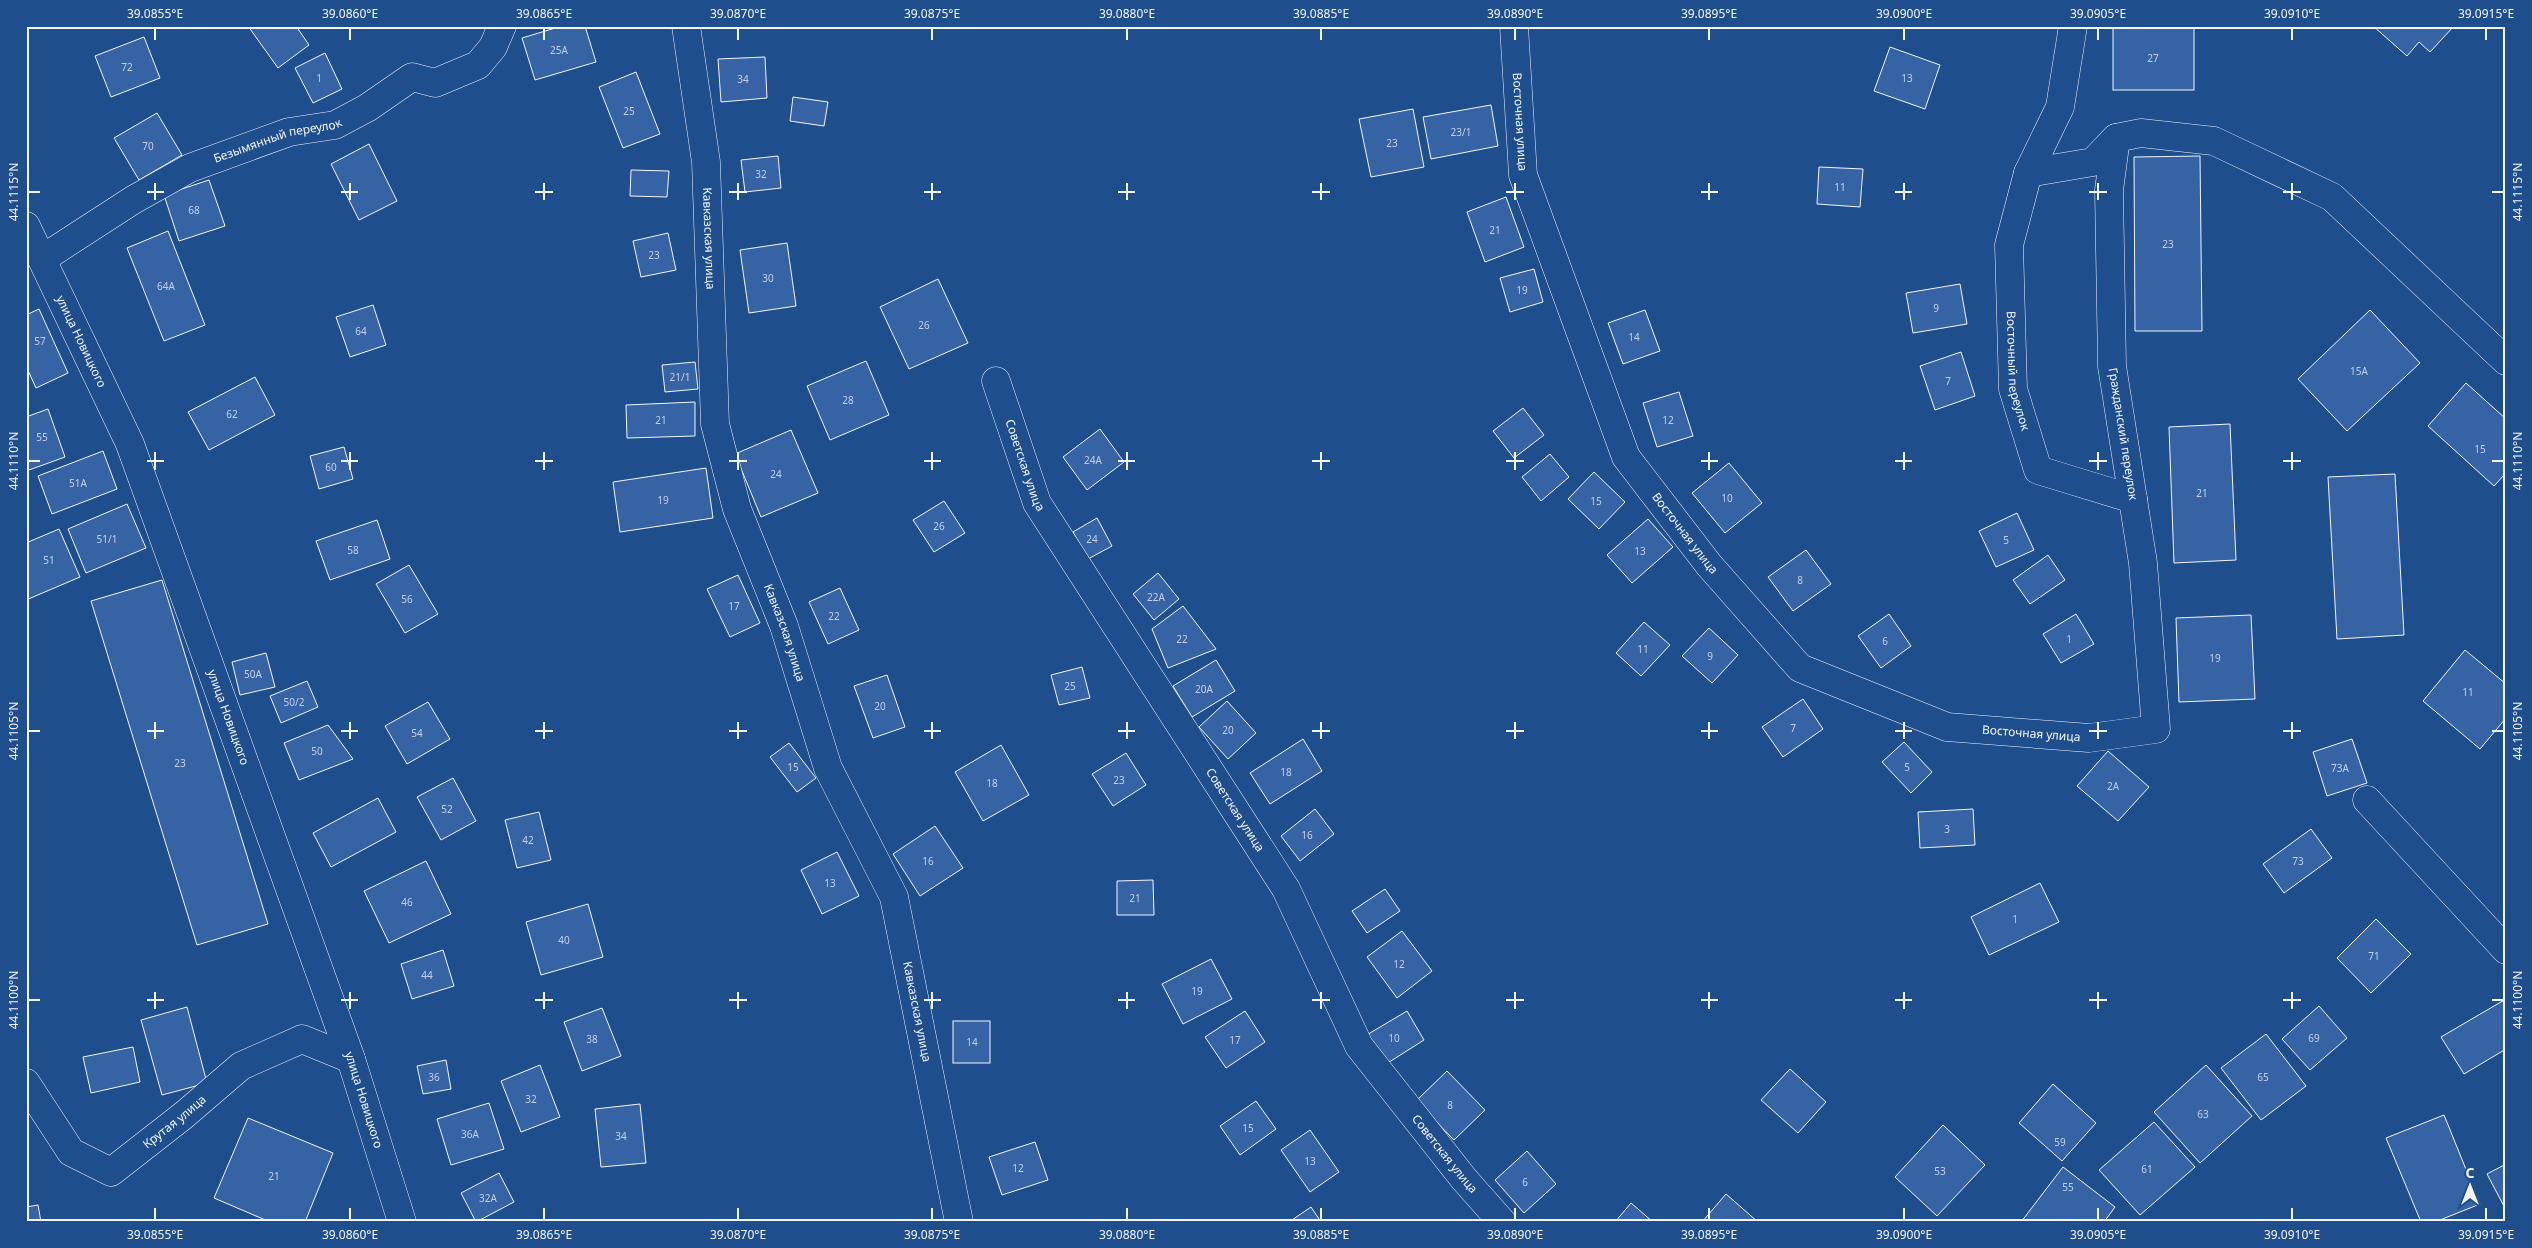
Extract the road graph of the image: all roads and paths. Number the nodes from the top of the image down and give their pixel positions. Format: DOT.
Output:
graph roads {
  1 [pos="502,26"];
  2 [pos="686,26"];
  3 [pos="1514,26"];
  4 [pos="2073,26"];
  5 [pos="2116,138"];
  6 [pos="2028,173"];
  7 [pos="26,226"];
  8 [pos="42,259"];
  9 [pos="2506,361"];
  10 [pos="996,381"];
  11 [pos="2133,499"];
  12 [pos="2156,729"];
  13 [pos="2367,800"];
  14 [pos="2506,950"];
  15 [pos="351,1058"];
  16 [pos="26,1083"];
  17 [pos="402,1222"];
  18 [pos="959,1222"];
  19 [pos="1502,1222"];
  1 -- 8 [label="street, Безымянный переулок"];
  2 -- 18 [label="street, Кавказская улица"];
  3 -- 12 [label="street, Восточная улица"];
  4 -- 6 [label="street"];
  5 -- 6 [label="street"];
  5 -- 9 [label="street"];
  5 -- 11 [label="street, Гражданский переулок"];
  6 -- 11 [label="street, Восточный переулок"];
  7 -- 8 [label="street, улица Новицкого"];
  8 -- 15 [label="street, улица Новицкого"];
  10 -- 19 [label="street, Советская улица"];
  11 -- 12 [label="street, Гражданский переулок"];
  13 -- 14 [label="street"];
  15 -- 16 [label="street, Крутая улица"];
  15 -- 17 [label="street, улица Новицкого"];
}
